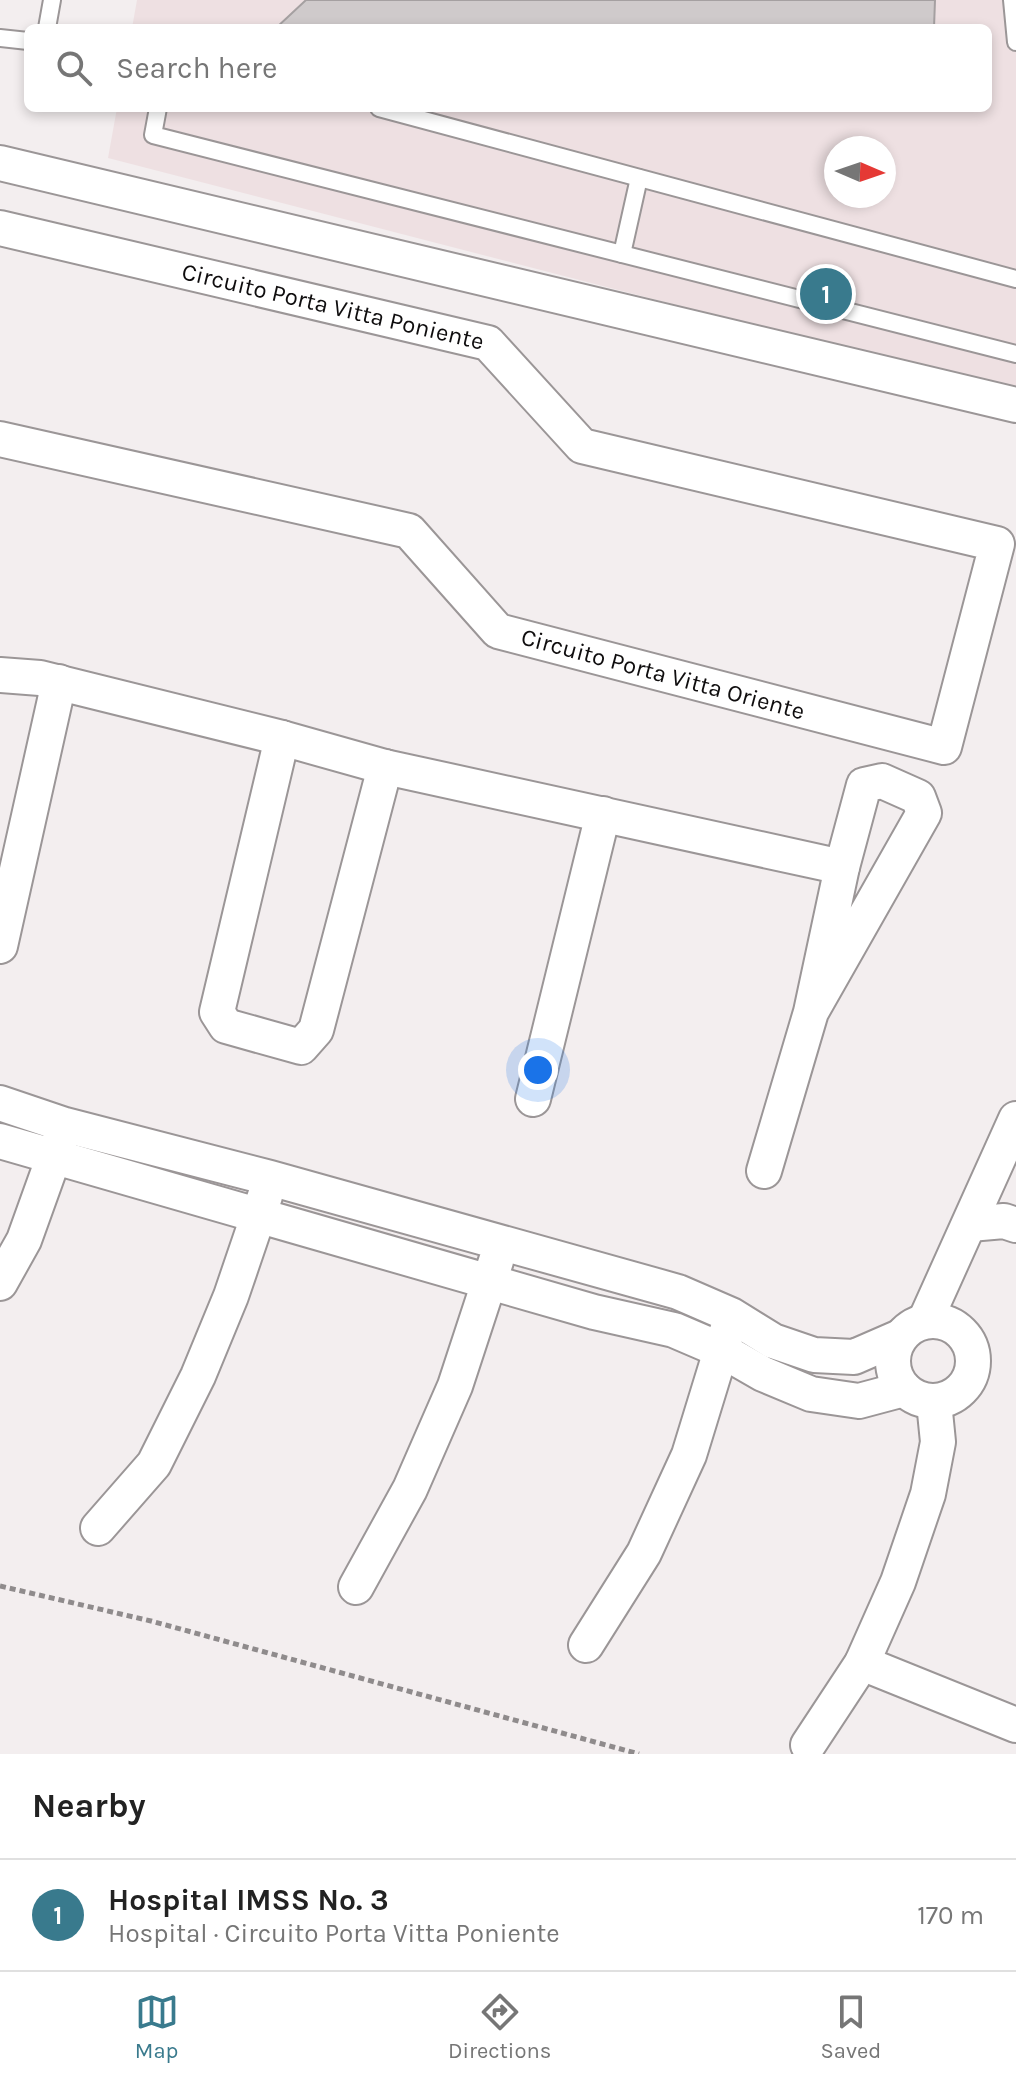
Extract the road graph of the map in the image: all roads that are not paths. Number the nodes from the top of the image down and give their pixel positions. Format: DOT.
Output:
graph roads {
  1 [pos="52,0"];
  2 [pos="1012,0"];
  3 [pos="48,24"];
  4 [pos="0,38"];
  5 [pos="24,41"];
  6 [pos="1016,42"];
  7 [pos="157,112"];
  8 [pos="394,112"];
  9 [pos="0,163"];
  10 [pos="639,178"];
  11 [pos="0,228"];
  12 [pos="622,254"];
  13 [pos="1016,279"];
  14 [pos="1016,354"];
  15 [pos="1016,405"];
  16 [pos="0,439"];
  17 [pos="0,657"];
  18 [pos="0,675"];
  19 [pos="49,680"];
  20 [pos="282,738"];
  21 [pos="944,747"];
  22 [pos="385,767"];
  23 [pos="603,814"];
  24 [pos="842,867"];
  25 [pos="0,946"];
  26 [pos="811,1012"];
  27 [pos="533,1099"];
  28 [pos="0,1103"];
  29 [pos="1016,1119"];
  30 [pos="65,1125"];
  31 [pos="0,1141"];
  32 [pos="55,1158"];
  33 [pos="764,1171"];
  34 [pos="270,1178"];
  35 [pos="260,1216"];
  36 [pos="970,1224"];
  37 [pos="1016,1225"];
  38 [pos="502,1242"];
  39 [pos="491,1281"];
  40 [pos="0,1283"];
  41 [pos="731,1315"];
  42 [pos="913,1329"];
  43 [pos="723,1351"];
  44 [pos="919,1395"];
  45 [pos="98,1528"];
  46 [pos="356,1587"];
  47 [pos="586,1645"];
  48 [pos="862,1663"];
  49 [pos="1016,1725"];
  50 [pos="808,1745"];
  1 -- 3 [label="lane"];
  2 -- 6 [label="lane"];
  4 -- 5 [label="lane"];
  7 -- 12 [label="lane"];
  8 -- 10 [label="lane"];
  9 -- 15 [label="street"];
  10 -- 12 [label="lane"];
  10 -- 13 [label="lane"];
  11 -- 21 [label="street, Circuito Porta Vitta Poniente"];
  12 -- 14 [label="lane"];
  16 -- 21 [label="street, Circuito Porta Vitta Oriente"];
  17 -- 19 [label="street"];
  18 -- 19 [label="street"];
  19 -- 20 [label="street"];
  19 -- 25 [label="street"];
  20 -- 22 [label="street"];
  20 -- 22 [label="street"];
  22 -- 23 [label="street"];
  23 -- 24 [label="street"];
  23 -- 27 [label="street"];
  24 -- 26 [label="street"];
  24 -- 26 [label="street"];
  26 -- 33 [label="street"];
  28 -- 30 [label="street"];
  29 -- 36 [label="street"];
  30 -- 32 [label="street"];
  30 -- 34 [label="street"];
  31 -- 32 [label="street"];
  32 -- 35 [label="street"];
  32 -- 40 [label="street"];
  34 -- 35 [label="street"];
  34 -- 38 [label="street"];
  35 -- 39 [label="street"];
  35 -- 45 [label="street"];
  36 -- 37 [label="street"];
  36 -- 42 [label="street"];
  38 -- 39 [label="street"];
  38 -- 41 [label="street"];
  39 -- 43 [label="street"];
  39 -- 46 [label="street"];
  41 -- 42 [label="street"];
  41 -- 43 [label="street"];
  42 -- 44 [label="street"];
  42 -- 44 [label="street"];
  43 -- 44 [label="street"];
  43 -- 47 [label="street"];
  44 -- 48 [label="street"];
  48 -- 49 [label="street"];
  48 -- 50 [label="street"];
}
